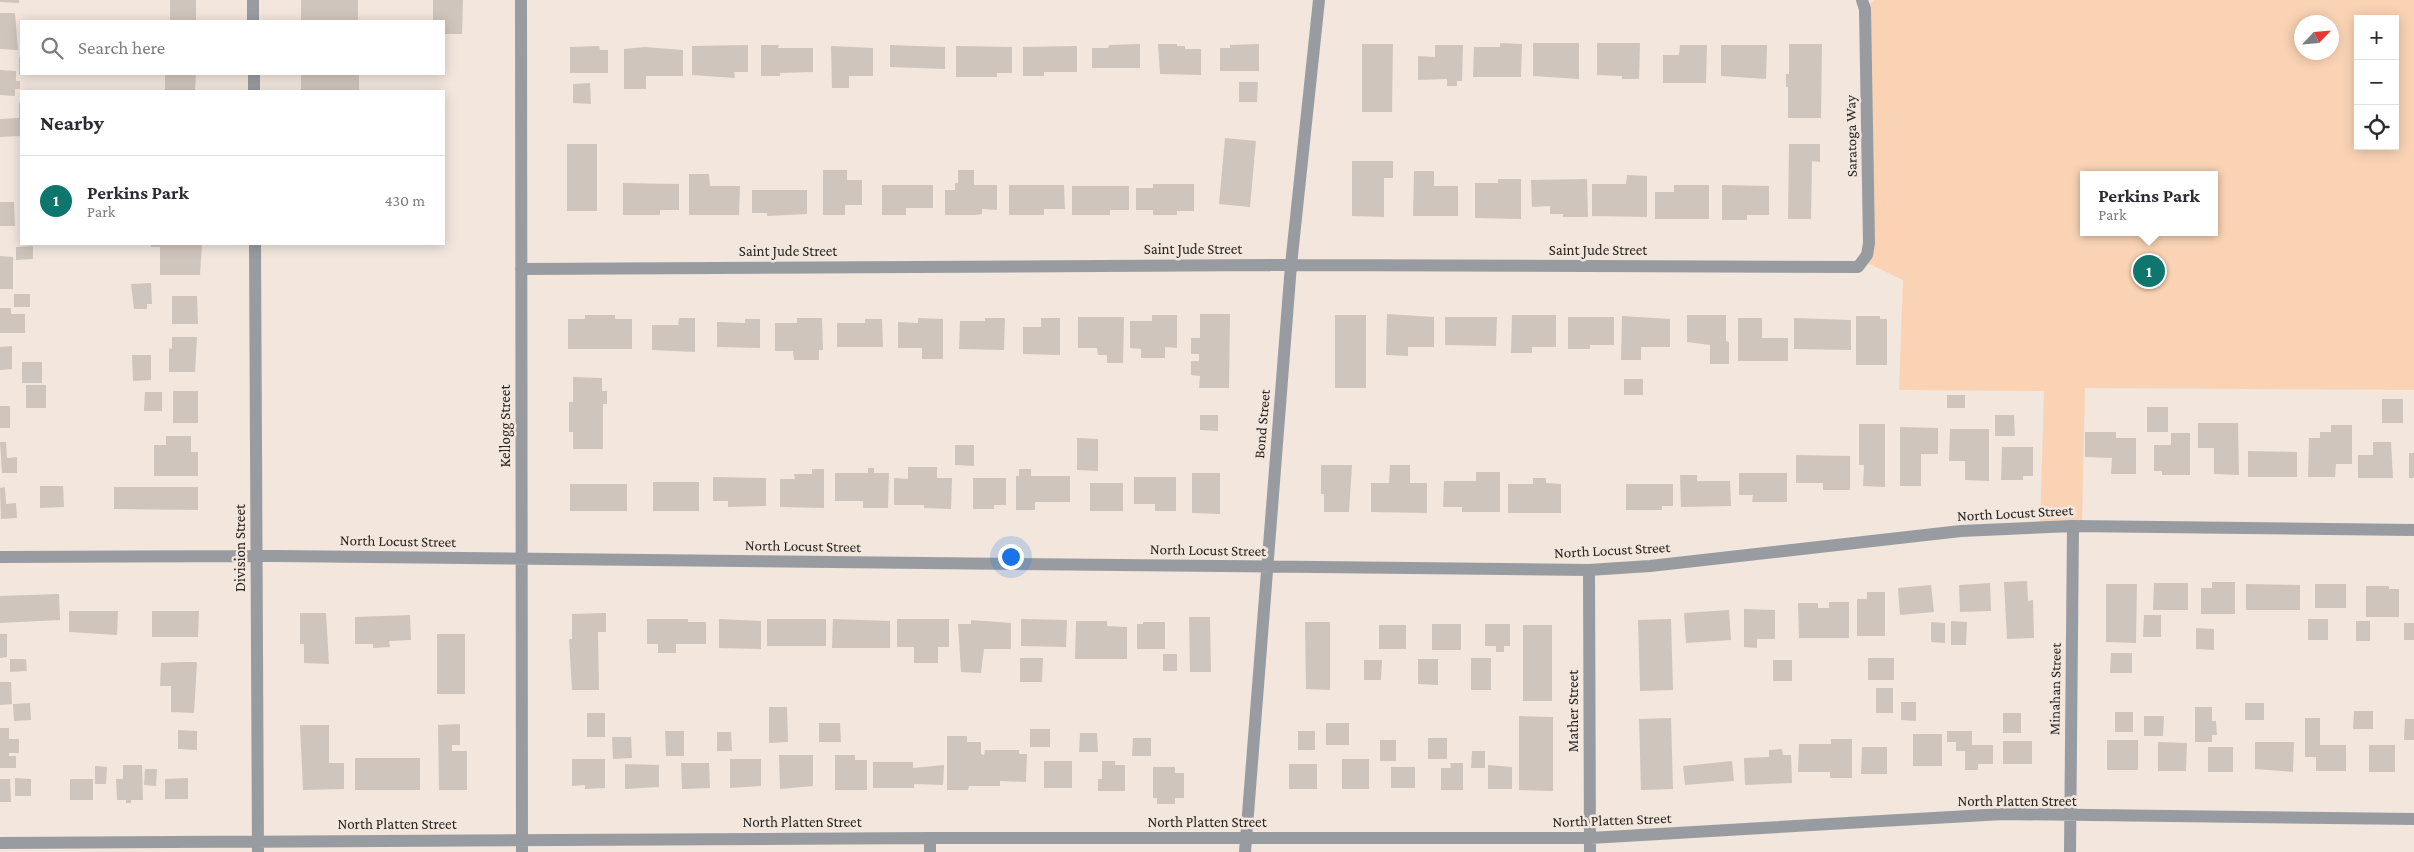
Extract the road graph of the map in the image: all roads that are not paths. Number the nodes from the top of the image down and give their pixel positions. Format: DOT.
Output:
graph roads {
  1 [pos="253,0"];
  2 [pos="521,0"];
  3 [pos="1319,0"];
  4 [pos="1864,4"];
  5 [pos="253,20"];
  6 [pos="254,75"];
  7 [pos="254,90"];
  8 [pos="255,245"];
  9 [pos="1863,261"];
  10 [pos="1291,265"];
  11 [pos="521,269"];
  12 [pos="2073,526"];
  13 [pos="2414,530"];
  14 [pos="257,556"];
  15 [pos="0,557"];
  16 [pos="522,559"];
  17 [pos="1267,567"];
  18 [pos="1589,570"];
  19 [pos="2070,817"];
  20 [pos="2414,820"];
  21 [pos="930,838"];
  22 [pos="1246,838"];
  23 [pos="1590,838"];
  24 [pos="0,843"];
  25 [pos="522,846"];
  26 [pos="258,847"];
  27 [pos="930,852"];
  28 [pos="1245,852"];
  29 [pos="1590,852"];
  30 [pos="2070,852"];
  1 -- 5 [label="street"];
  2 -- 11 [label="street, Kellogg Street"];
  3 -- 10 [label="street, Bond Street"];
  4 -- 9 [label="street, Saratoga Way"];
  6 -- 7 [label="street"];
  8 -- 14 [label="street, Division Street"];
  9 -- 10 [label="street, Saint Jude Street"];
  10 -- 11 [label="street, Saint Jude Street"];
  10 -- 17 [label="street, Bond Street"];
  11 -- 16 [label="street, Kellogg Street"];
  12 -- 13 [label="street, North Locust Street"];
  12 -- 18 [label="street, North Locust Street"];
  12 -- 19 [label="street, Minahan Street"];
  14 -- 15 [label="street, North Locust Street"];
  14 -- 16 [label="street, North Locust Street"];
  14 -- 26 [label="street, Division Street"];
  16 -- 17 [label="street, North Locust Street"];
  16 -- 25 [label="street, Kellogg Street"];
  17 -- 18 [label="street, North Locust Street"];
  17 -- 22 [label="street, Bond Street"];
  18 -- 23 [label="street, Mather Street"];
  19 -- 20 [label="street, North Platten Street"];
  19 -- 23 [label="street, North Platten Street"];
  19 -- 30 [label="street, Minahan Street"];
  21 -- 22 [label="street, North Platten Street"];
  21 -- 25 [label="street, North Platten Street"];
  21 -- 27 [label="street"];
  22 -- 23 [label="street, North Platten Street"];
  22 -- 28 [label="street, Bond Street"];
  23 -- 29 [label="street, Mather Street"];
  24 -- 26 [label="street, North Platten Street"];
  25 -- 26 [label="street, North Platten Street"];
}
